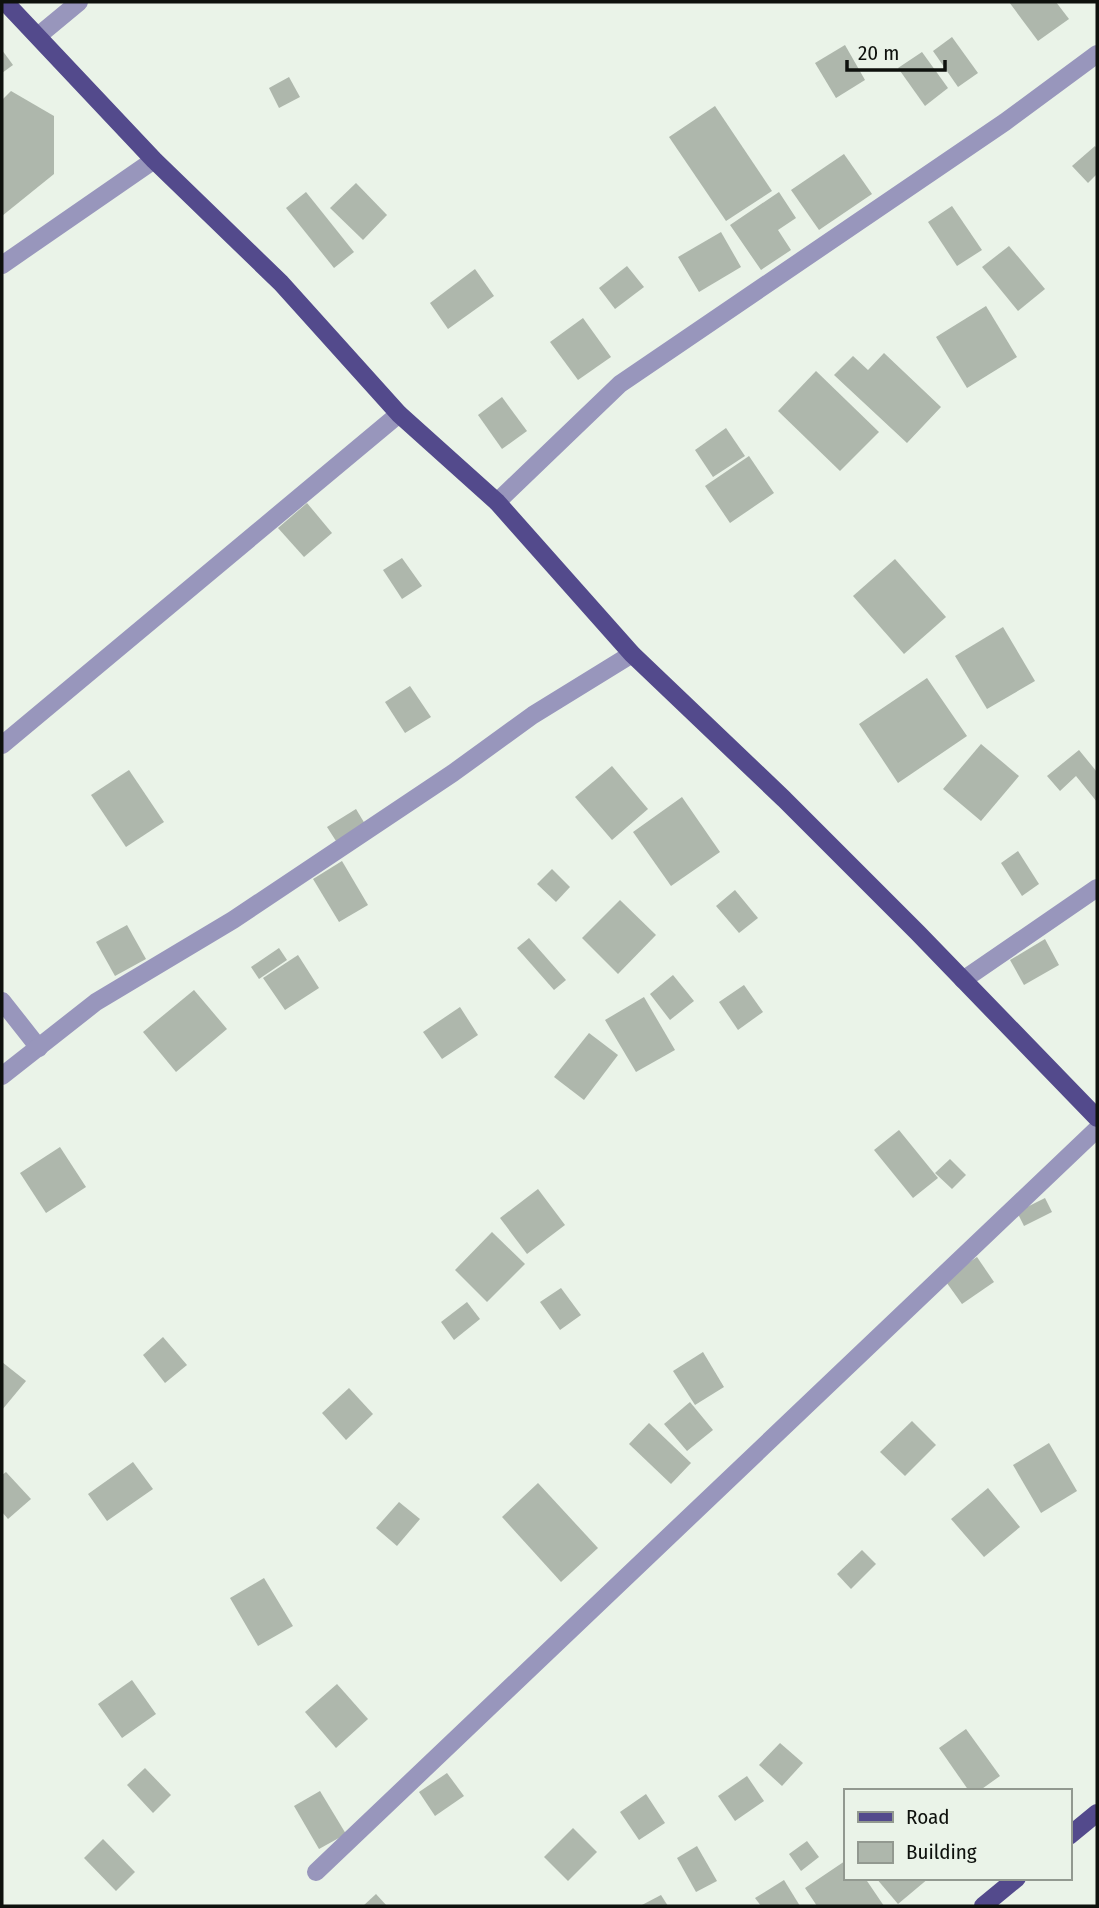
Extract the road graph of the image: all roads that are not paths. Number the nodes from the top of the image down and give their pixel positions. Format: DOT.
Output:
graph roads {
  1 [pos="5,2"];
  2 [pos="79,2"];
  3 [pos="38,36"];
  4 [pos="1097,54"];
  5 [pos="154,160"];
  6 [pos="2,265"];
  7 [pos="399,414"];
  8 [pos="497,502"];
  9 [pos="632,654"];
  10 [pos="2,745"];
  11 [pos="1097,888"];
  12 [pos="964,980"];
  13 [pos="2,1001"];
  14 [pos="39,1048"];
  15 [pos="2,1076"];
  16 [pos="1097,1118"];
  17 [pos="1097,1129"];
  18 [pos="1097,1813"];
  19 [pos="1071,1834"];
  20 [pos="316,1872"];
  21 [pos="1015,1880"];
  22 [pos="983,1906"];
  1 -- 3 [label="main road"];
  2 -- 3 [label="street"];
  3 -- 5 [label="main road"];
  4 -- 8 [label="street"];
  5 -- 6 [label="street"];
  5 -- 7 [label="main road"];
  7 -- 8 [label="main road"];
  7 -- 10 [label="street"];
  8 -- 9 [label="main road"];
  9 -- 12 [label="main road"];
  9 -- 14 [label="street"];
  11 -- 12 [label="street"];
  12 -- 16 [label="main road"];
  13 -- 14 [label="street"];
  14 -- 15 [label="street"];
  17 -- 20 [label="street"];
  18 -- 19 [label="main road"];
  21 -- 22 [label="main road"];
}
